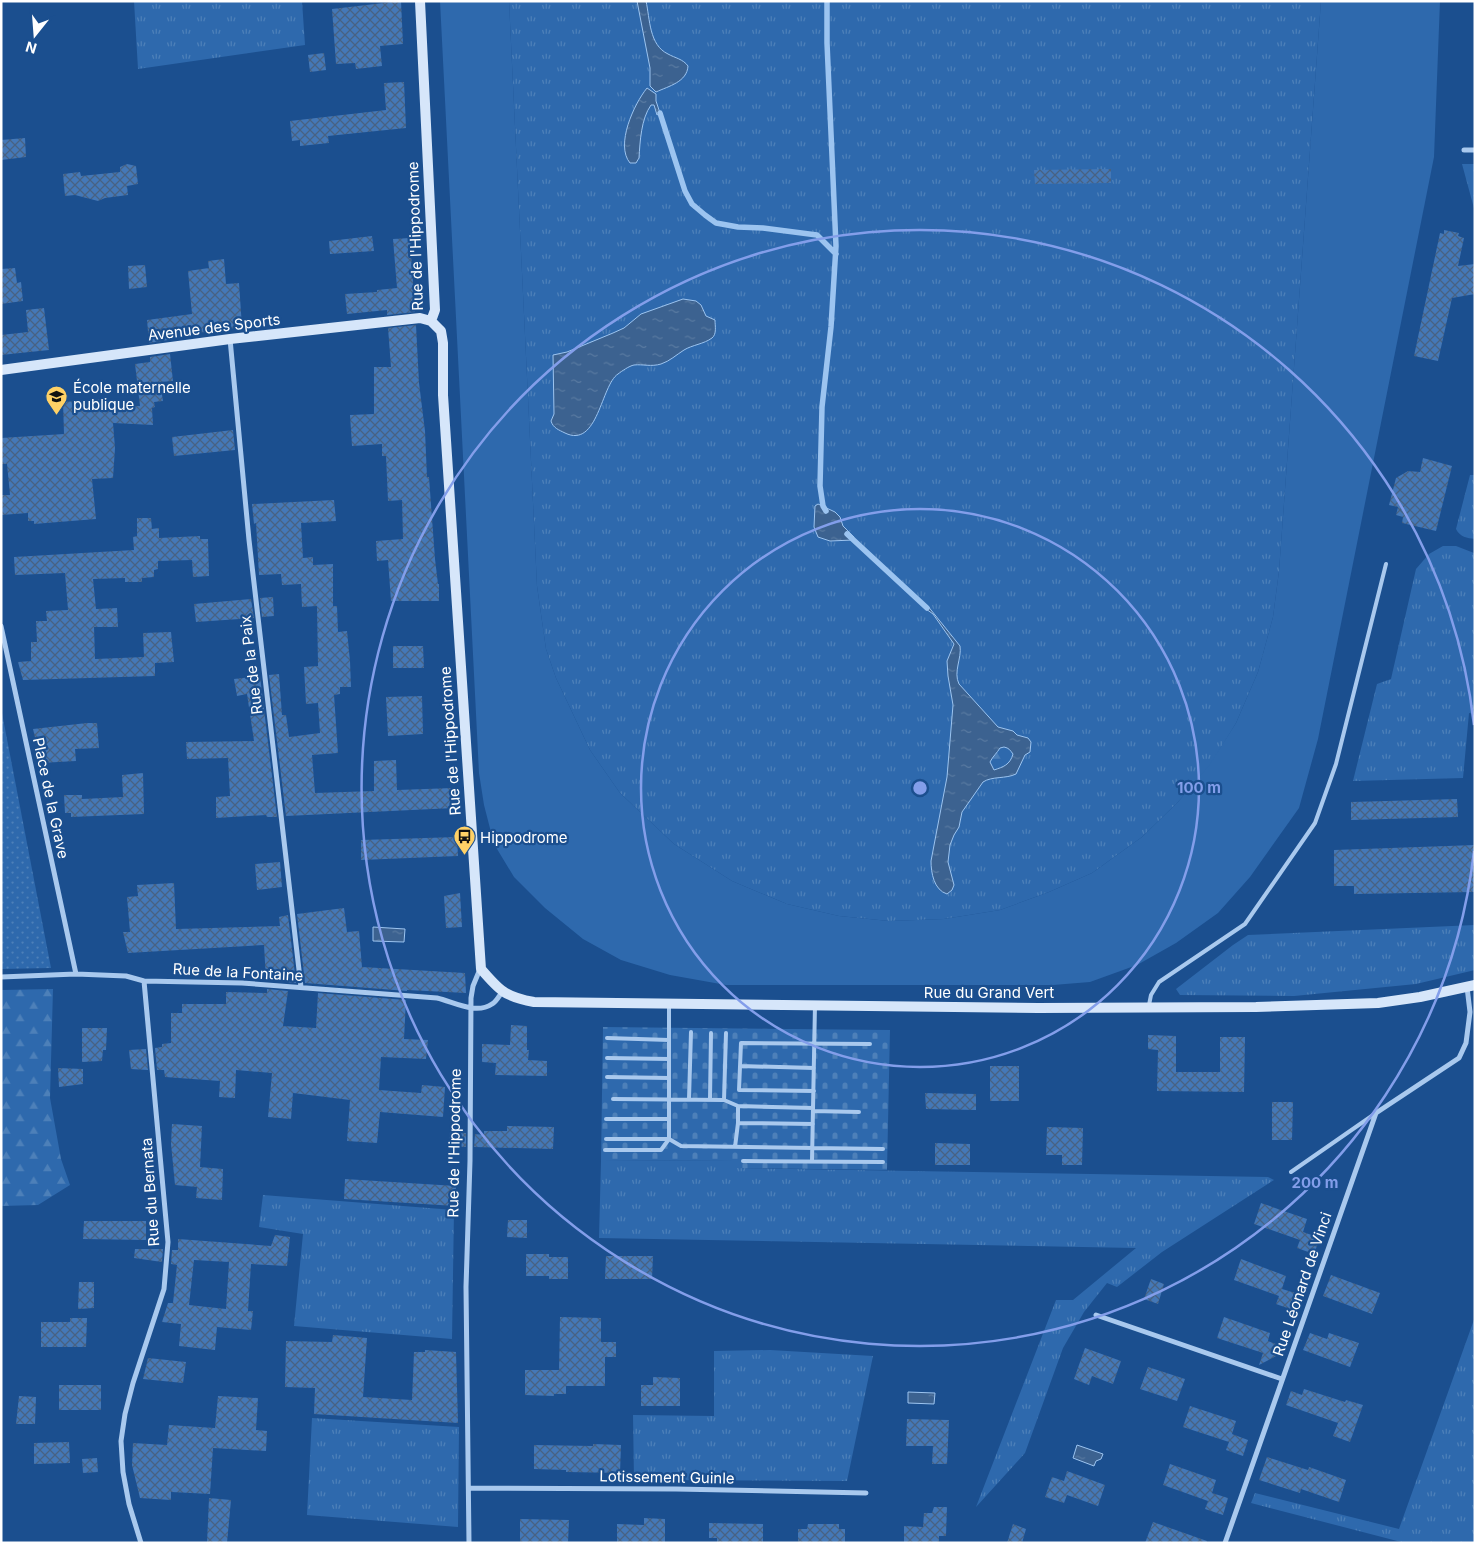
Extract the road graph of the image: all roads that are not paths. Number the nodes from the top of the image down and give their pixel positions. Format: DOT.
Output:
graph roads {
  1 [pos="420,1"];
  2 [pos="1464,150"];
  3 [pos="1475,150"];
  4 [pos="431,321"];
  5 [pos="230,340"];
  6 [pos="1,370"];
  7 [pos="1386,564"];
  8 [pos="1,626"];
  9 [pos="480,969"];
  10 [pos="76,974"];
  11 [pos="1,977"];
  12 [pos="144,981"];
  13 [pos="1471,986"];
  14 [pos="301,987"];
  15 [pos="502,992"];
  16 [pos="669,1003"];
  17 [pos="815,1005"];
  18 [pos="1149,1008"];
  19 [pos="472,1009"];
  20 [pos="691,1032"];
  21 [pos="711,1033"];
  22 [pos="726,1033"];
  23 [pos="607,1038"];
  24 [pos="669,1040"];
  25 [pos="815,1044"];
  26 [pos="870,1044"];
  27 [pos="607,1058"];
  28 [pos="669,1059"];
  29 [pos="740,1066"];
  30 [pos="814,1068"];
  31 [pos="606,1077"];
  32 [pos="669,1078"];
  33 [pos="814,1090"];
  34 [pos="669,1098"];
  35 [pos="613,1099"];
  36 [pos="689,1099"];
  37 [pos="710,1099"];
  38 [pos="724,1100"];
  39 [pos="738,1106"];
  40 [pos="813,1109"];
  41 [pos="859,1112"];
  42 [pos="1376,1113"];
  43 [pos="606,1119"];
  44 [pos="669,1119"];
  45 [pos="738,1123"];
  46 [pos="813,1124"];
  47 [pos="606,1139"];
  48 [pos="669,1139"];
  49 [pos="735,1147"];
  50 [pos="812,1148"];
  51 [pos="883,1149"];
  52 [pos="605,1150"];
  53 [pos="743,1161"];
  54 [pos="812,1161"];
  55 [pos="883,1162"];
  56 [pos="1291,1172"];
  57 [pos="1096,1315"];
  58 [pos="1282,1379"];
  59 [pos="469,1488"];
  60 [pos="866,1493"];
  61 [pos="141,1543"];
  62 [pos="469,1543"];
  63 [pos="1225,1543"];
  1 -- 4 [label="main road, Rue de l'Hippodrome"];
  2 -- 3 [label="street"];
  4 -- 5 [label="main road, Avenue des Sports"];
  4 -- 9 [label="main road, Rue de l'Hippodrome"];
  5 -- 6 [label="main road, Avenue des Sports"];
  5 -- 14 [label="street, Rue de la Paix"];
  7 -- 18 [label="lane"];
  8 -- 10 [label="street, Place de la Grave"];
  9 -- 15 [label="main road, Rue du Grand Vert"];
  9 -- 19 [label="street, Rue de l'Hippodrome"];
  10 -- 11 [label="street, Rue de la Fontaine"];
  10 -- 12 [label="street, Rue de la Fontaine"];
  12 -- 14 [label="street, Rue de la Fontaine"];
  12 -- 61 [label="street, Rue du Bernata"];
  13 -- 18 [label="main road, Rue du Grand Vert"];
  13 -- 42 [label="street"];
  14 -- 19 [label="street, Rue de la Fontaine"];
  15 -- 16 [label="main road, Rue du Grand Vert"];
  15 -- 19 [label="street"];
  16 -- 17 [label="main road, Rue du Grand Vert"];
  16 -- 24 [label="lane"];
  17 -- 18 [label="main road, Rue du Grand Vert"];
  17 -- 25 [label="lane"];
  19 -- 59 [label="street, Rue de l'Hippodrome"];
  20 -- 36 [label="lane"];
  21 -- 37 [label="lane"];
  22 -- 38 [label="lane"];
  23 -- 24 [label="lane"];
  24 -- 28 [label="lane"];
  25 -- 26 [label="lane"];
  25 -- 29 [label="lane"];
  25 -- 30 [label="lane"];
  27 -- 28 [label="lane"];
  28 -- 32 [label="lane"];
  29 -- 30 [label="lane"];
  29 -- 33 [label="lane"];
  30 -- 33 [label="lane"];
  31 -- 32 [label="lane"];
  32 -- 34 [label="lane"];
  33 -- 40 [label="lane"];
  34 -- 35 [label="lane"];
  34 -- 36 [label="lane"];
  34 -- 44 [label="lane"];
  36 -- 37 [label="lane"];
  37 -- 38 [label="lane"];
  38 -- 39 [label="lane"];
  39 -- 40 [label="lane"];
  39 -- 45 [label="lane"];
  40 -- 41 [label="lane"];
  40 -- 46 [label="lane"];
  42 -- 56 [label="lane"];
  42 -- 58 [label="street, Rue Léonard de Vinci"];
  43 -- 44 [label="lane"];
  44 -- 48 [label="lane"];
  45 -- 46 [label="lane"];
  45 -- 49 [label="lane"];
  46 -- 50 [label="lane"];
  47 -- 48 [label="lane"];
  48 -- 49 [label="lane"];
  48 -- 52 [label="lane"];
  49 -- 50 [label="lane"];
  50 -- 51 [label="lane"];
  50 -- 54 [label="lane"];
  53 -- 54 [label="lane"];
  54 -- 55 [label="lane"];
  57 -- 58 [label="street"];
  58 -- 63 [label="street, Rue Léonard de Vinci"];
  59 -- 60 [label="street, Lotissement Guinle"];
  59 -- 62 [label="street, Rue de l'Hippodrome"];
}
